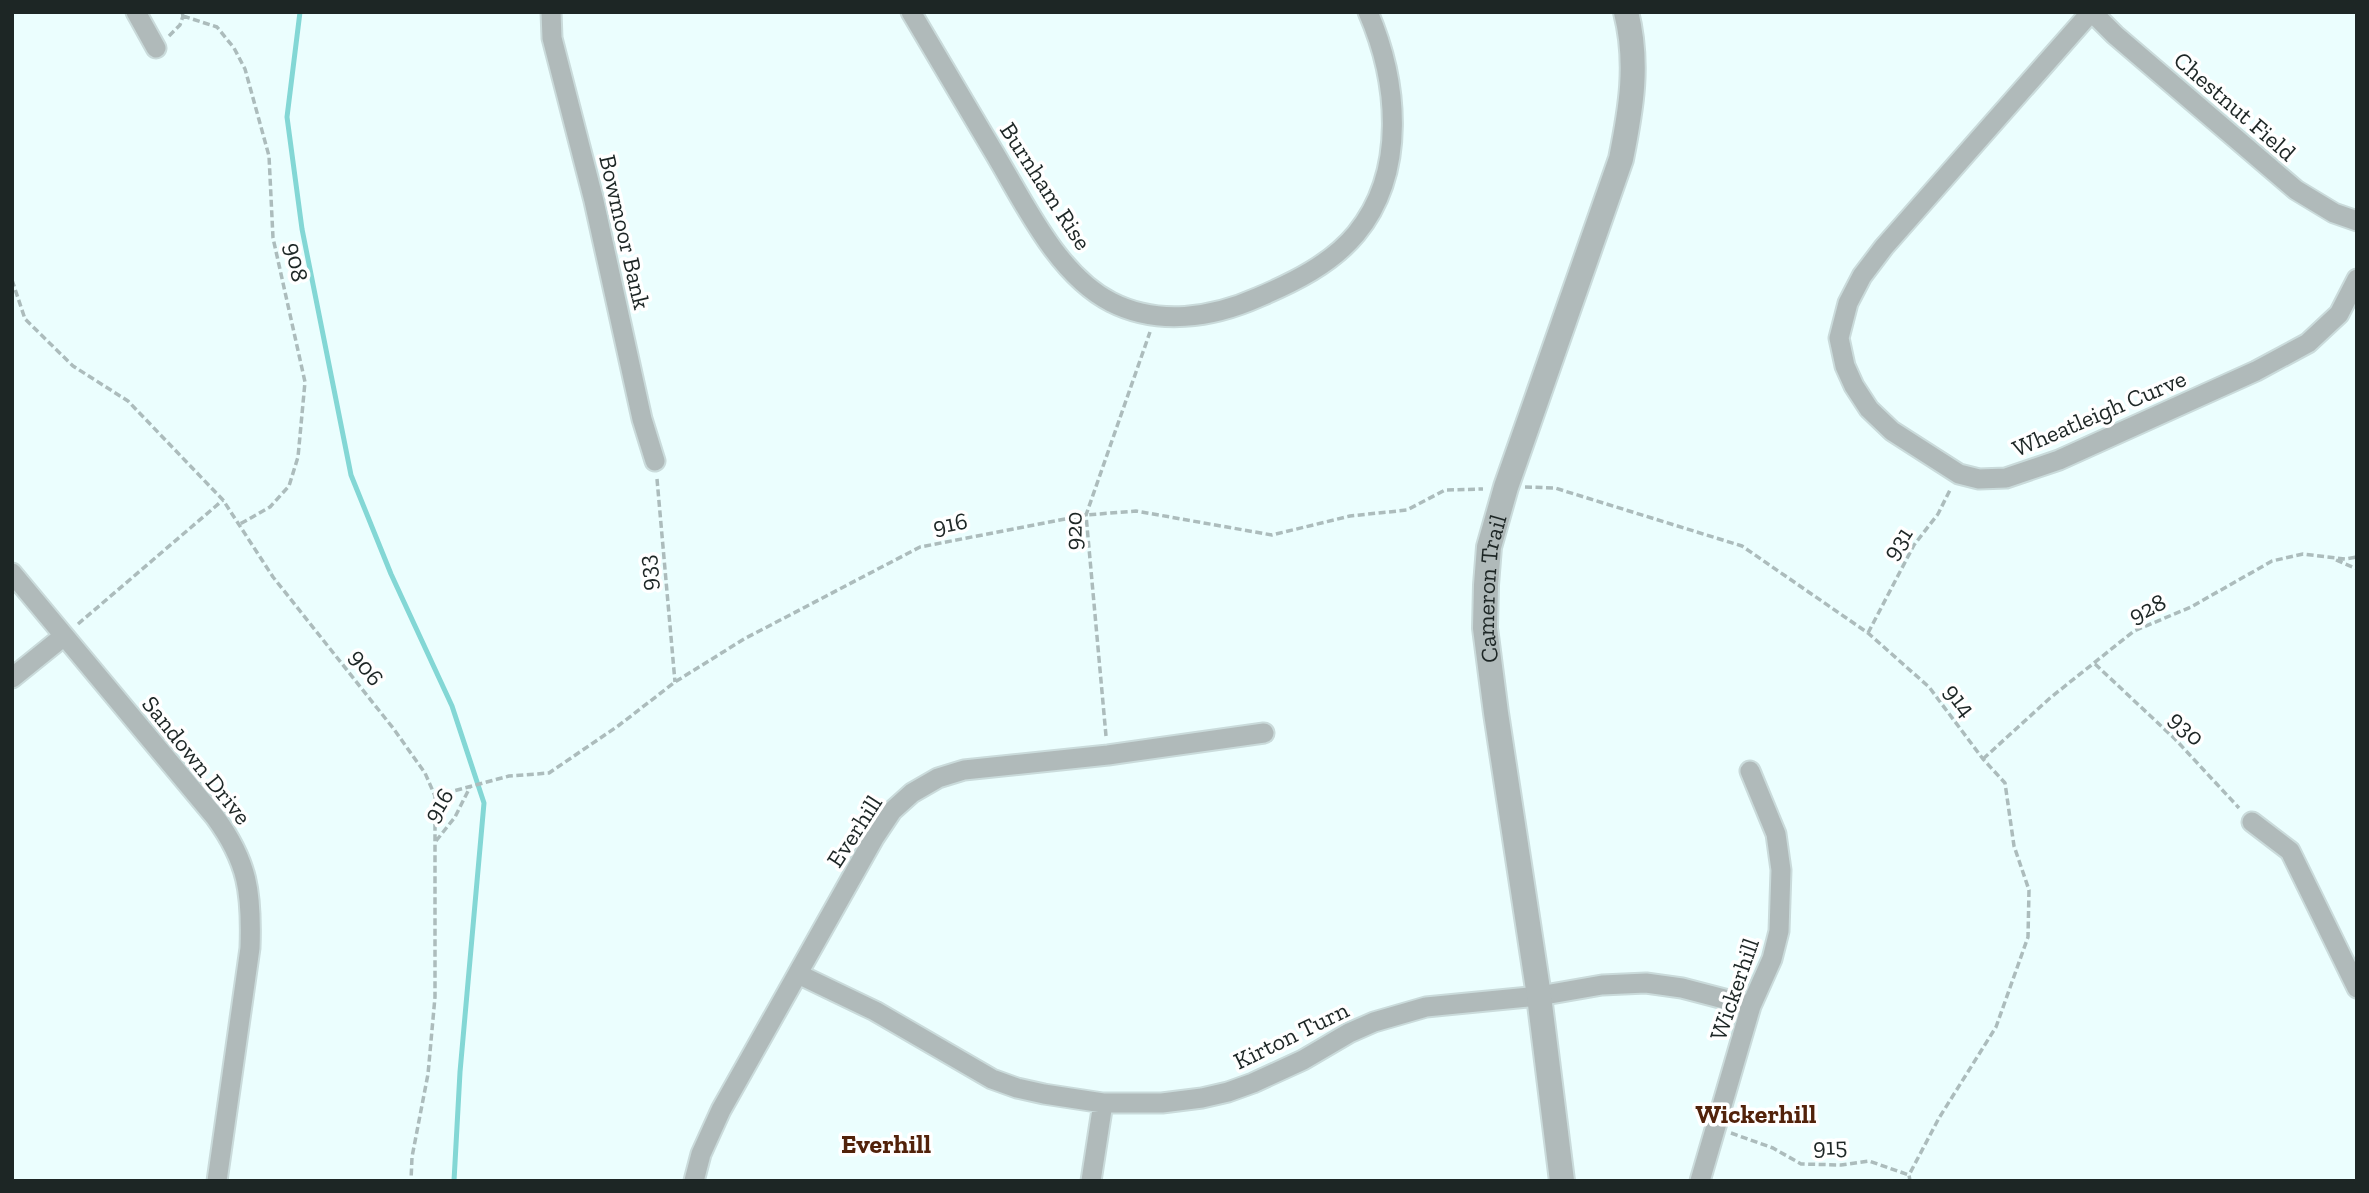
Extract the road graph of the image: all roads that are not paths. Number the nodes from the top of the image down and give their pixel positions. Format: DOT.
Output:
graph roads {
  1 [pos="136,12"];
  2 [pos="551,12"];
  3 [pos="911,12"];
  4 [pos="1368,12"];
  5 [pos="1626,12"];
  6 [pos="2091,12"];
  7 [pos="156,48"];
  8 [pos="2357,221"];
  9 [pos="2357,279"];
  10 [pos="655,461"];
  11 [pos="12,573"];
  12 [pos="64,636"];
  13 [pos="12,678"];
  14 [pos="1264,733"];
  15 [pos="1750,771"];
  16 [pos="2252,822"];
  17 [pos="798,974"];
  18 [pos="2357,988"];
  19 [pos="1539,996"];
  20 [pos="1751,1006"];
  21 [pos="1103,1103"];
  22 [pos="217,1181"];
  23 [pos="694,1181"];
  24 [pos="1091,1181"];
  25 [pos="1562,1181"];
  26 [pos="1700,1181"];
  1 -- 7 [label="street"];
  2 -- 10 [label="street, Bowmoor Bank"];
  3 -- 4 [label="street, Burnham Rise"];
  5 -- 19 [label="street, Cameron Trail"];
  6 -- 8 [label="street, Chestnut Field"];
  6 -- 9 [label="street, Wheatleigh Curve"];
  11 -- 12 [label="street, Sandown Drive"];
  12 -- 13 [label="street"];
  12 -- 22 [label="street, Sandown Drive"];
  14 -- 17 [label="street, Everhill"];
  15 -- 20 [label="street, Wickerhill"];
  16 -- 18 [label="street"];
  17 -- 21 [label="street, Kirton Turn"];
  17 -- 23 [label="street, Everhill"];
  19 -- 20 [label="street, Kirton Turn"];
  19 -- 21 [label="street, Kirton Turn"];
  19 -- 25 [label="street, Cameron Trail"];
  20 -- 26 [label="street, Wickerhill"];
  21 -- 24 [label="street"];
}
